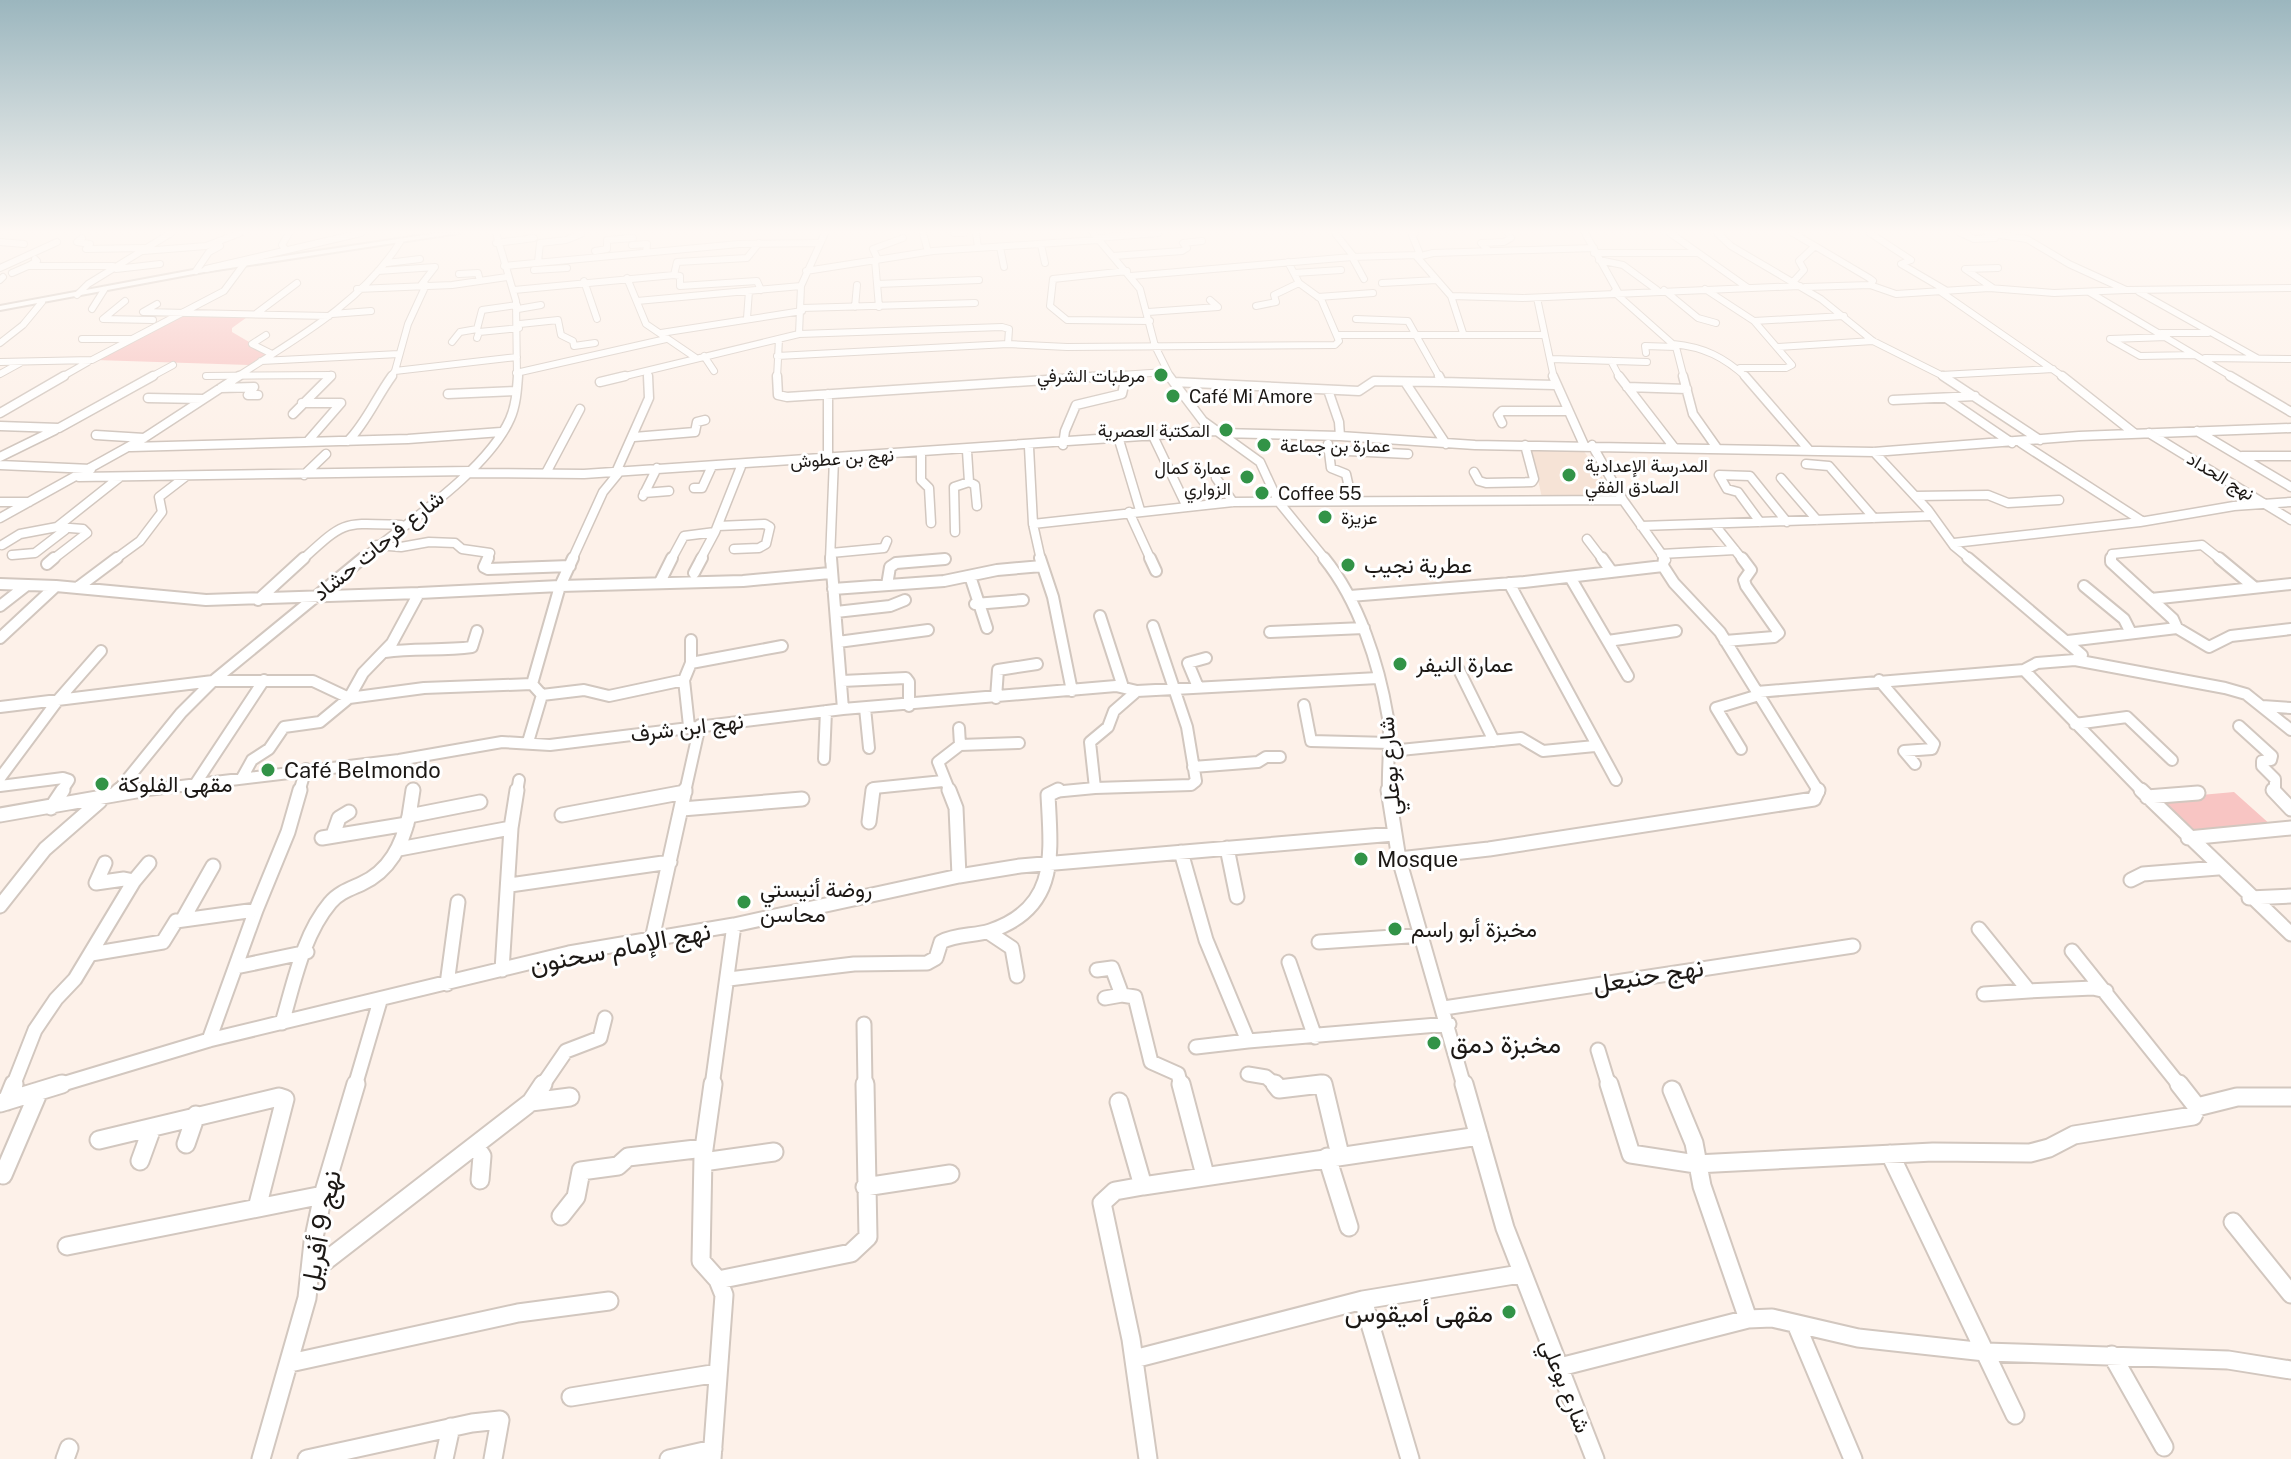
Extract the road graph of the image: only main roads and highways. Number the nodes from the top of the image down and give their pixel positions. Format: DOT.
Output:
graph roads {
  1 [pos="41,301"];
  2 [pos="46,301"];
  3 [pos="0,309"];
  1 -- 3 [label="main road"];
  2 -- 3 [label="main road"];
}
